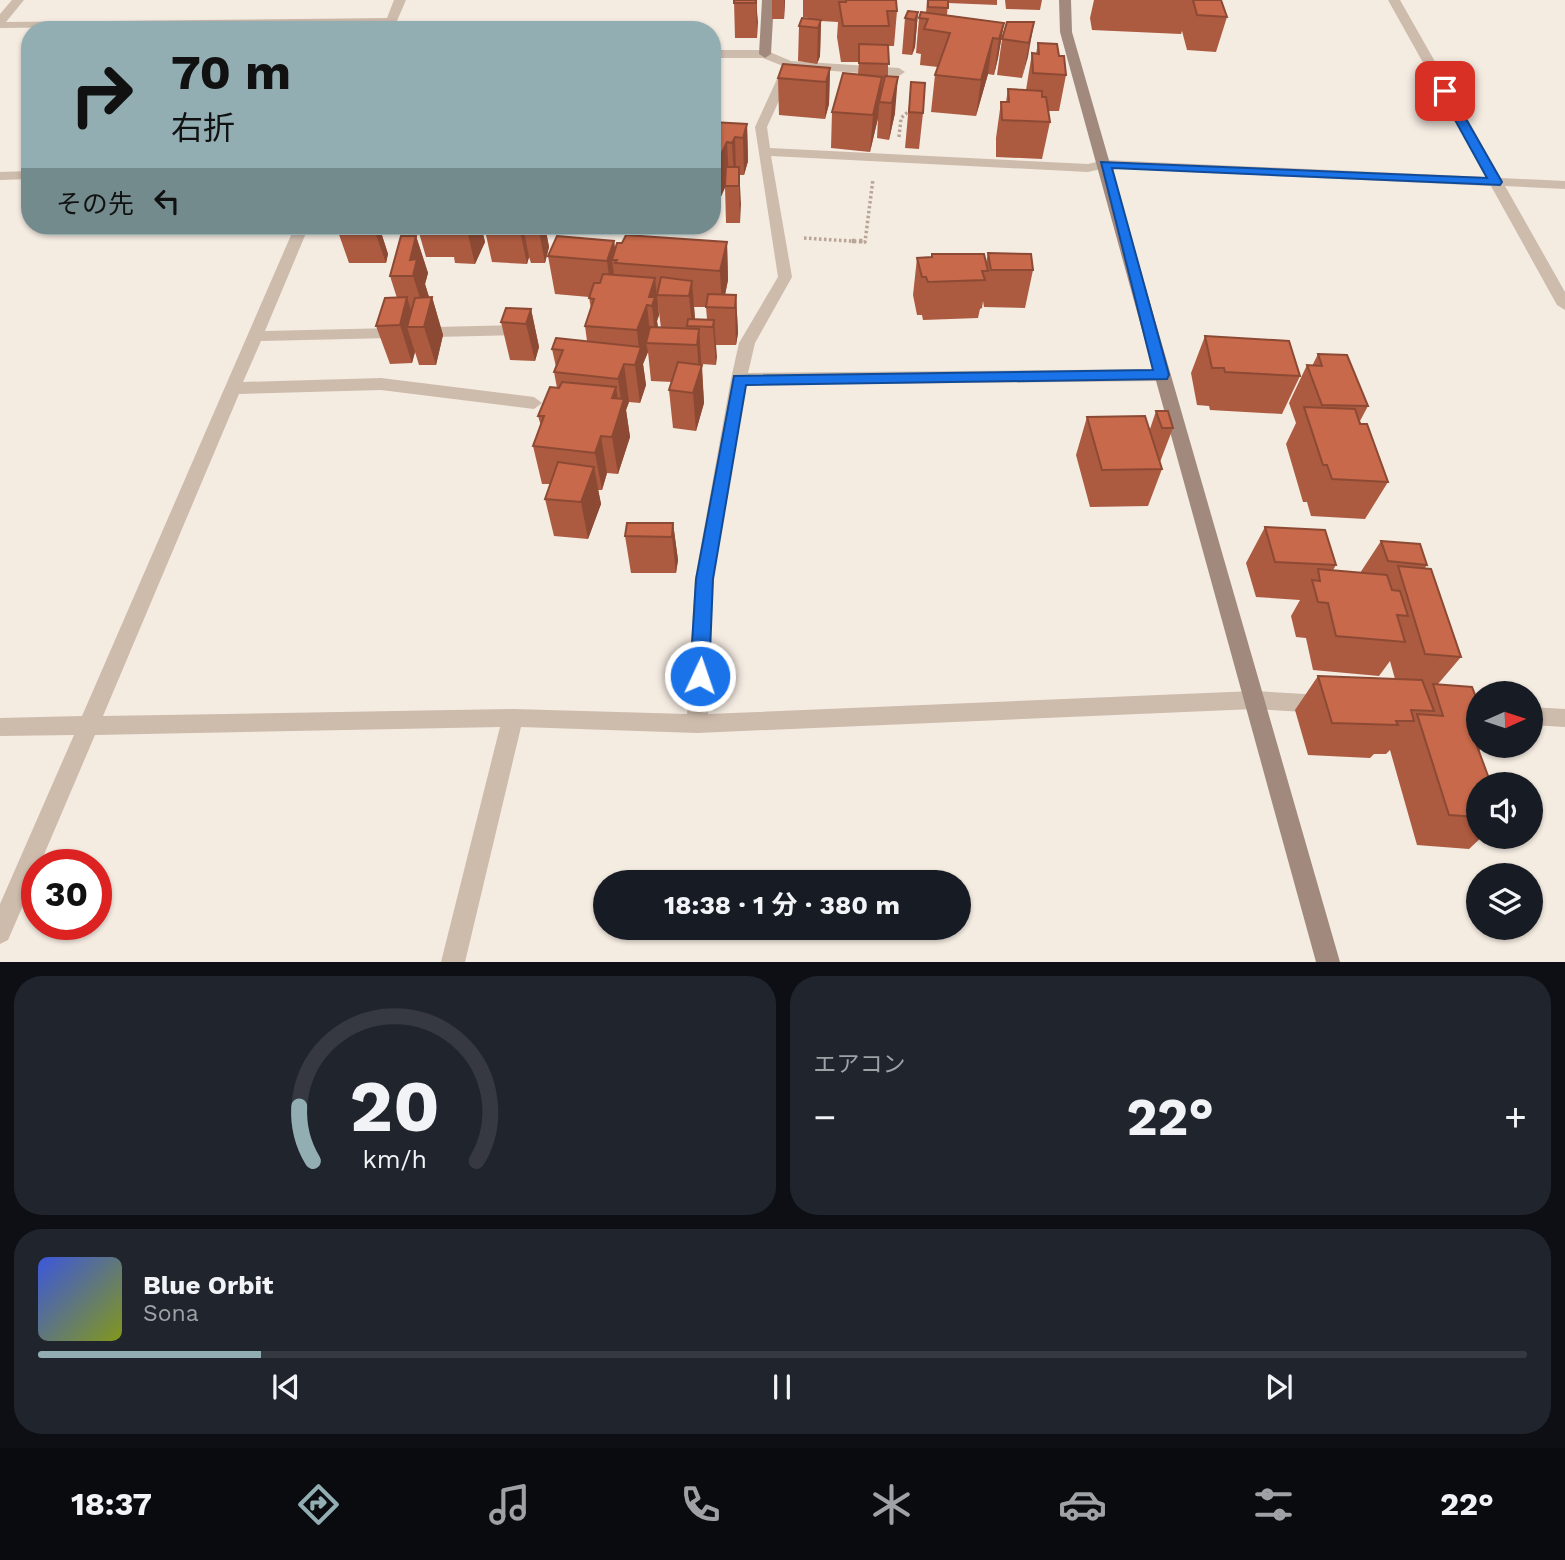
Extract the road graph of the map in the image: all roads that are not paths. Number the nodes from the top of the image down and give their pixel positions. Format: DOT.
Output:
graph roads {
  1 [pos="18,0"];
  2 [pos="400,0"];
  3 [pos="768,0"];
  4 [pos="1065,0"];
  5 [pos="1394,0"];
  6 [pos="391,21"];
  7 [pos="0,23"];
  8 [pos="21,23"];
  9 [pos="721,54"];
  10 [pos="765,54"];
  11 [pos="789,64"];
  12 [pos="899,72"];
  13 [pos="764,152"];
  14 [pos="1105,164"];
  15 [pos="21,175"];
  16 [pos="0,176"];
  17 [pos="1496,182"];
  18 [pos="1565,185"];
  19 [pos="298,235"];
  20 [pos="1565,305"];
  21 [pos="532,330"];
  22 [pos="255,336"];
  23 [pos="1162,375"];
  24 [pos="739,380"];
  25 [pos="232,388"];
  26 [pos="534,403"];
  27 [pos="1254,700"];
  28 [pos="1347,705"];
  29 [pos="1544,717"];
  30 [pos="513,718"];
  31 [pos="1565,718"];
  32 [pos="89,724"];
  33 [pos="697,724"];
  34 [pos="0,727"];
  35 [pos="0,932"];
  36 [pos="453,961"];
  37 [pos="1328,961"];
  1 -- 7 [label="street"];
  2 -- 6 [label="street"];
  3 -- 10 [label="street"];
  4 -- 14 [label="street"];
  5 -- 17 [label="street"];
  7 -- 8 [label="street"];
  9 -- 10 [label="street"];
  10 -- 11 [label="street"];
  11 -- 12 [label="street"];
  11 -- 13 [label="street"];
  13 -- 14 [label="street"];
  13 -- 24 [label="street"];
  14 -- 17 [label="street"];
  14 -- 23 [label="street"];
  15 -- 16 [label="street"];
  17 -- 18 [label="street"];
  17 -- 20 [label="street"];
  19 -- 22 [label="street"];
  21 -- 22 [label="street"];
  22 -- 25 [label="street"];
  23 -- 24 [label="street"];
  23 -- 27 [label="street"];
  24 -- 33 [label="street"];
  25 -- 26 [label="street"];
  25 -- 32 [label="street"];
  27 -- 28 [label="street"];
  27 -- 33 [label="street"];
  27 -- 37 [label="street"];
  29 -- 31 [label="street"];
  30 -- 32 [label="street"];
  30 -- 33 [label="street"];
  30 -- 36 [label="street"];
  32 -- 34 [label="street"];
  32 -- 35 [label="street"];
}
